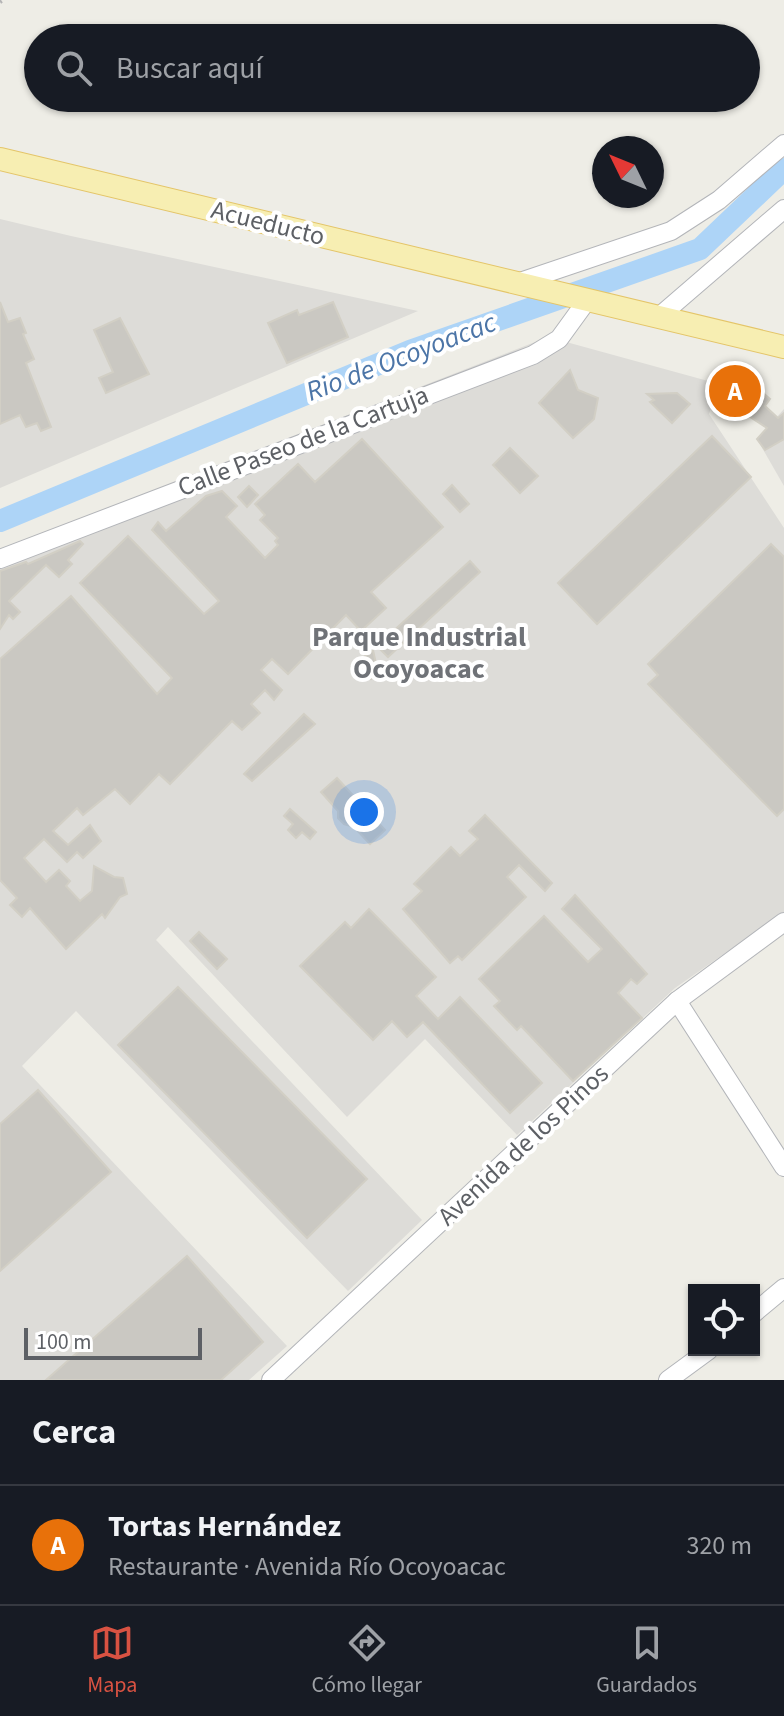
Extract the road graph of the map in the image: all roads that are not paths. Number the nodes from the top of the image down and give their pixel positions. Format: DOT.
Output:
graph roads {
  1 [pos="784,144"];
  2 [pos="0,159"];
  3 [pos="784,209"];
  4 [pos="528,285"];
  5 [pos="582,298"];
  6 [pos="661,315"];
  7 [pos="784,347"];
  8 [pos="0,559"];
  9 [pos="784,922"];
  10 [pos="677,1001"];
  11 [pos="784,1167"];
  12 [pos="784,1288"];
  13 [pos="760,1308"];
  14 [pos="701,1356"];
  15 [pos="271,1380"];
  16 [pos="668,1380"];
  1 -- 4 [label="street"];
  2 -- 4 [label="main road, Acueducto"];
  3 -- 6 [label="street"];
  4 -- 5 [label="main road, Acueducto"];
  5 -- 6 [label="main road, Acueducto"];
  5 -- 8 [label="street, Calle Paseo de la Cartuja"];
  6 -- 7 [label="main road, Acueducto"];
  9 -- 10 [label="street, Avenida de los Pinos"];
  10 -- 11 [label="street"];
  10 -- 15 [label="street, Avenida de los Pinos"];
  12 -- 13 [label="street"];
  14 -- 16 [label="street"];
}
